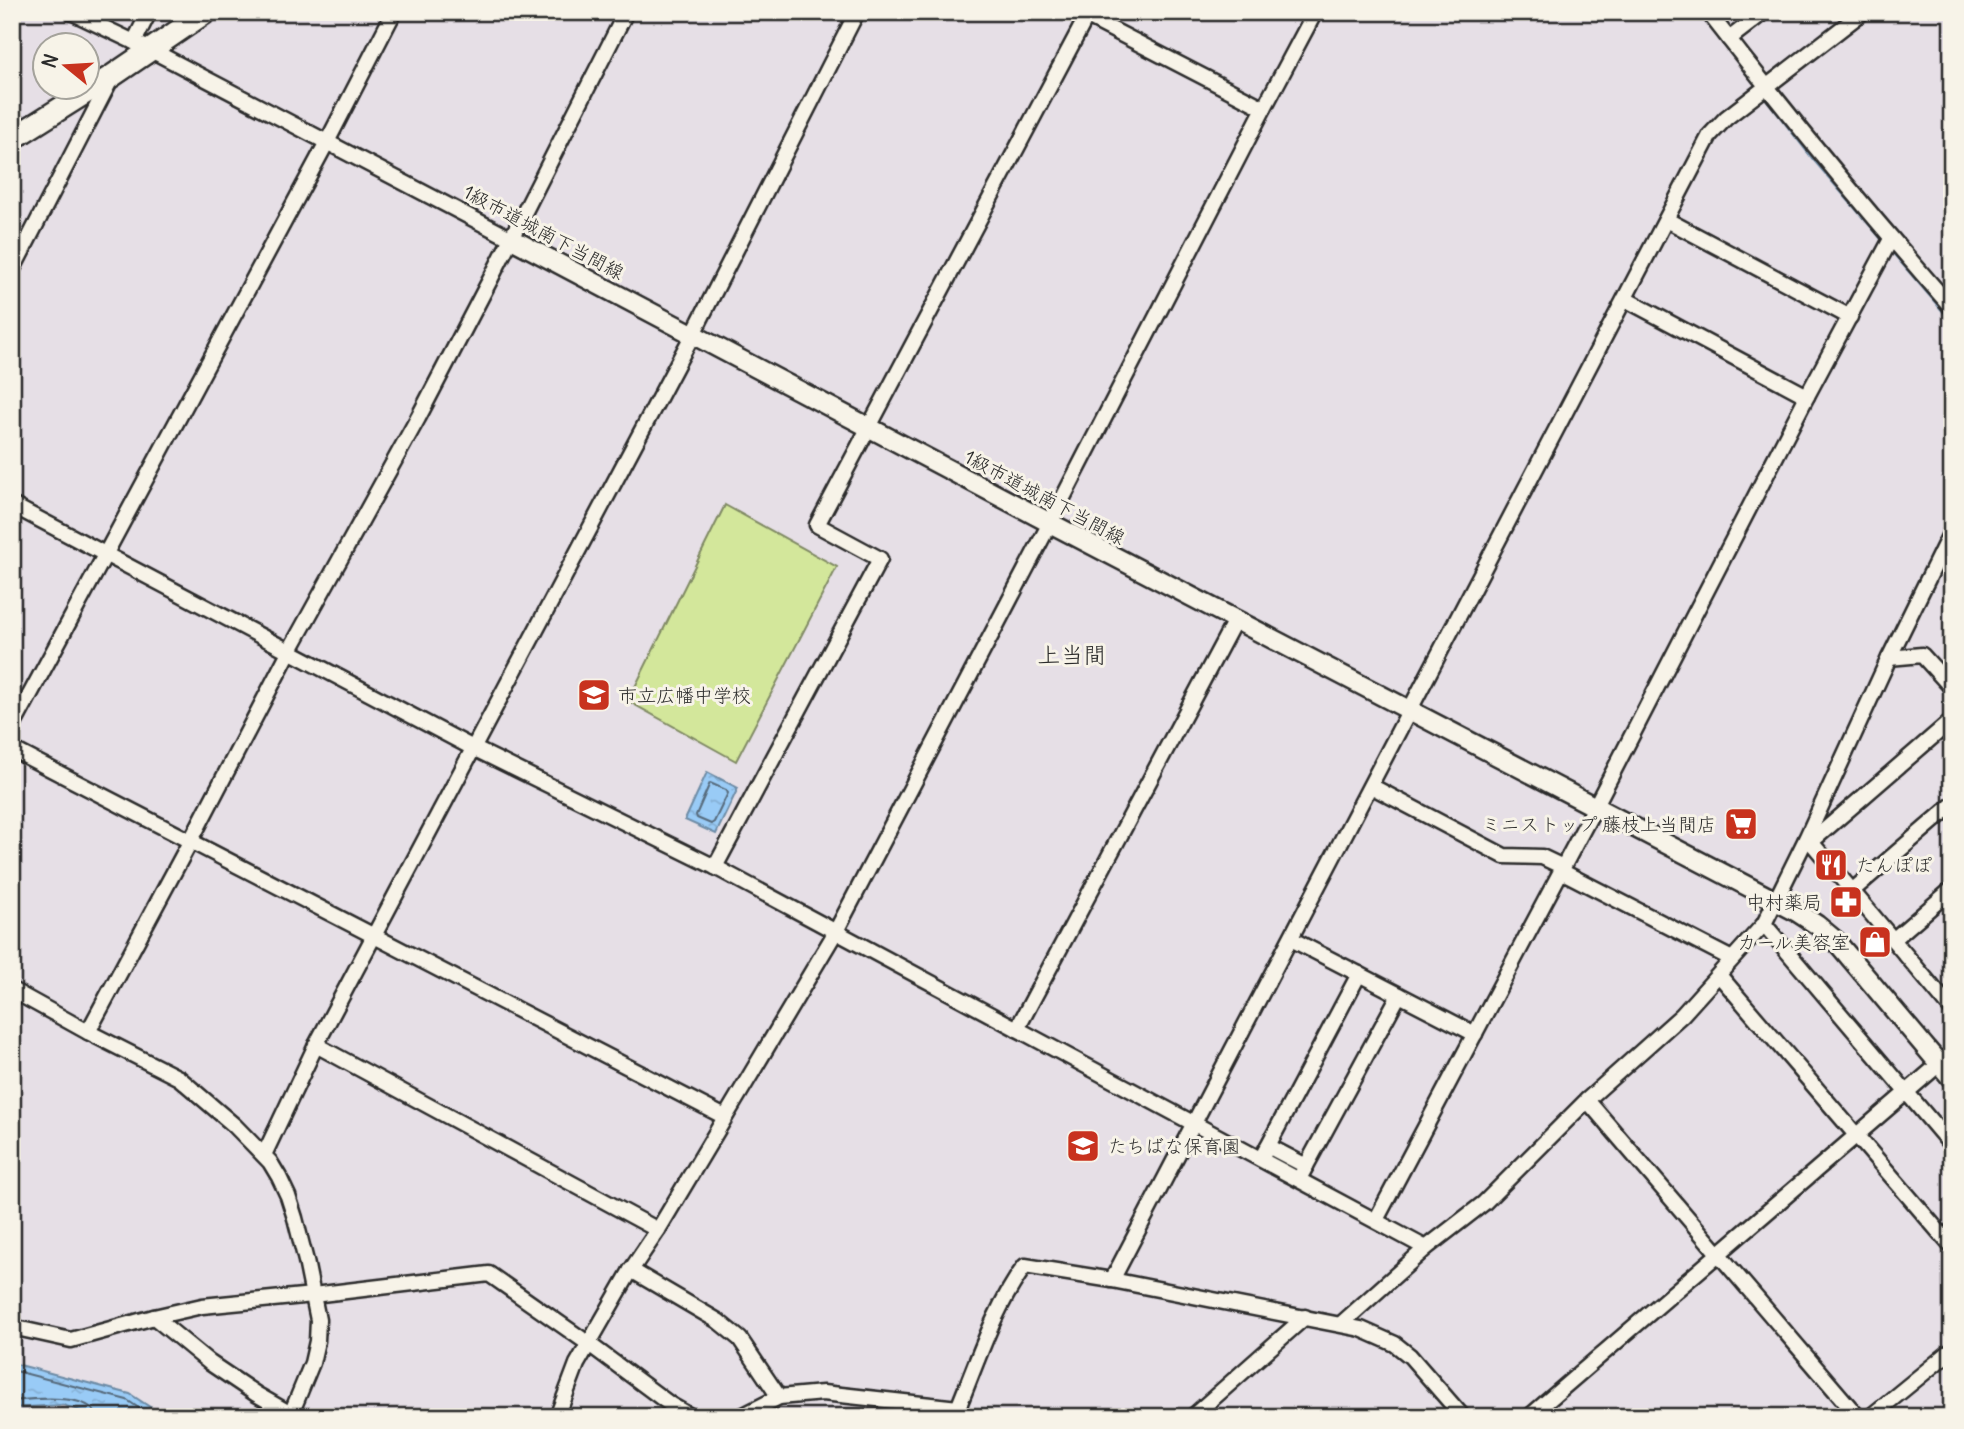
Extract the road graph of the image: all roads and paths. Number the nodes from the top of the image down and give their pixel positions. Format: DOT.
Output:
graph roads {
  1 [pos="71,12"];
  2 [pos="149,12"];
  3 [pos="206,12"];
  4 [pos="394,12"];
  5 [pos="626,12"];
  6 [pos="857,12"];
  7 [pos="1315,12"];
  8 [pos="1709,12"];
  9 [pos="1763,12"];
  10 [pos="1863,12"];
  11 [pos="1085,14"];
  12 [pos="1729,39"];
  13 [pos="143,46"];
  14 [pos="112,76"];
  15 [pos="1761,91"];
  16 [pos="1264,108"];
  17 [pos="12,139"];
  18 [pos="327,142"];
  19 [pos="1667,220"];
  20 [pos="510,238"];
  21 [pos="1891,239"];
  22 [pos="12,271"];
  23 [pos="1625,299"];
  24 [pos="1952,308"];
  25 [pos="1850,317"];
  26 [pos="693,334"];
  27 [pos="1807,396"];
  28 [pos="868,428"];
  29 [pos="12,505"];
  30 [pos="1050,523"];
  31 [pos="1952,530"];
  32 [pos="106,553"];
  33 [pos="1235,620"];
  34 [pos="290,650"];
  35 [pos="1889,657"];
  36 [pos="1952,688"];
  37 [pos="1411,711"];
  38 [pos="1952,720"];
  39 [pos="12,728"];
  40 [pos="473,748"];
  41 [pos="12,749"];
  42 [pos="1371,786"];
  43 [pos="1952,805"];
  44 [pos="1595,807"];
  45 [pos="1808,840"];
  46 [pos="190,842"];
  47 [pos="715,867"];
  48 [pos="1562,869"];
  49 [pos="1952,889"];
  50 [pos="1852,891"];
  51 [pos="1775,901"];
  52 [pos="1764,924"];
  53 [pos="835,933"];
  54 [pos="374,935"];
  55 [pos="1291,939"];
  56 [pos="1893,940"];
  57 [pos="1732,959"];
  58 [pos="1359,974"];
  59 [pos="1718,975"];
  60 [pos="12,990"];
  61 [pos="1399,995"];
  62 [pos="1952,1010"];
  63 [pos="1017,1029"];
  64 [pos="88,1032"];
  65 [pos="1475,1034"];
  66 [pos="316,1045"];
  67 [pos="1945,1059"];
  68 [pos="1952,1079"];
  69 [pos="1906,1092"];
  70 [pos="1587,1100"];
  71 [pos="725,1117"];
  72 [pos="1193,1124"];
  73 [pos="1856,1135"];
  74 [pos="1268,1146"];
  75 [pos="1952,1146"];
  76 [pos="264,1155"];
  77 [pos="1261,1159"];
  78 [pos="1306,1166"];
  79 [pos="1299,1180"];
  80 [pos="1376,1220"];
  81 [pos="658,1230"];
  82 [pos="1952,1247"];
  83 [pos="1426,1248"];
  84 [pos="1718,1253"];
  85 [pos="631,1269"];
  86 [pos="1112,1280"];
  87 [pos="313,1295"];
  88 [pos="154,1317"];
  89 [pos="1305,1317"];
  90 [pos="1341,1324"];
  91 [pos="12,1327"];
  92 [pos="589,1344"];
  93 [pos="1952,1350"];
  94 [pos="779,1397"];
  95 [pos="960,1413"];
  96 [pos="294,1415"];
  97 [pos="557,1417"];
  98 [pos="692,1417"];
  99 [pos="740,1417"];
  100 [pos="1192,1417"];
  101 [pos="1463,1417"];
  102 [pos="1529,1417"];
  103 [pos="1858,1417"];
  104 [pos="1870,1417"];
  1 -- 13 [label="street, 1級市道城南下当間線"];
  2 -- 13 [label="street"];
  3 -- 13 [label="main road"];
  4 -- 18 [label="street"];
  5 -- 20 [label="street"];
  6 -- 26 [label="street"];
  7 -- 16 [label="street"];
  8 -- 12 [label="street"];
  9 -- 12 [label="street"];
  10 -- 15 [label="street"];
  11 -- 16 [label="street"];
  11 -- 28 [label="street"];
  12 -- 15 [label="street"];
  13 -- 14 [label="main road"];
  13 -- 18 [label="street, 1級市道城南下当間線"];
  14 -- 17 [label="main road"];
  14 -- 22 [label="street"];
  15 -- 19 [label="street"];
  15 -- 21 [label="street"];
  16 -- 30 [label="street"];
  18 -- 20 [label="street, 1級市道城南下当間線"];
  18 -- 32 [label="street"];
  19 -- 23 [label="street"];
  19 -- 25 [label="street"];
  20 -- 26 [label="street, 1級市道城南下当間線"];
  20 -- 34 [label="street"];
  21 -- 24 [label="street"];
  21 -- 25 [label="street"];
  23 -- 27 [label="street"];
  23 -- 37 [label="street"];
  25 -- 27 [label="street"];
  26 -- 28 [label="street, 1級市道城南下当間線"];
  26 -- 40 [label="street"];
  27 -- 44 [label="street"];
  28 -- 30 [label="street, 1級市道城南下当間線"];
  28 -- 47 [label="street"];
  29 -- 32 [label="street"];
  30 -- 33 [label="street, 1級市道城南下当間線"];
  30 -- 53 [label="street"];
  31 -- 35 [label="street"];
  32 -- 34 [label="street"];
  32 -- 39 [label="street"];
  33 -- 37 [label="street, 1級市道城南下当間線"];
  33 -- 63 [label="street"];
  34 -- 40 [label="street"];
  34 -- 46 [label="street"];
  35 -- 36 [label="street"];
  35 -- 45 [label="street"];
  37 -- 42 [label="street"];
  37 -- 44 [label="street, 1級市道城南下当間線"];
  38 -- 45 [label="street"];
  40 -- 47 [label="street"];
  40 -- 54 [label="street"];
  41 -- 46 [label="street"];
  42 -- 48 [label="street"];
  42 -- 55 [label="street"];
  43 -- 50 [label="street"];
  44 -- 48 [label="street"];
  44 -- 51 [label="street, 1級市道城南下当間線"];
  45 -- 50 [label="street"];
  45 -- 51 [label="street"];
  46 -- 54 [label="street"];
  46 -- 64 [label="street"];
  47 -- 53 [label="street"];
  48 -- 57 [label="street"];
  48 -- 65 [label="street"];
  49 -- 56 [label="street"];
  50 -- 56 [label="street"];
  51 -- 52 [label="street"];
  51 -- 67 [label="street, 1級市道城南下当間線"];
  52 -- 57 [label="street"];
  52 -- 69 [label="street"];
  53 -- 63 [label="street"];
  53 -- 71 [label="street"];
  54 -- 66 [label="street"];
  54 -- 71 [label="street"];
  55 -- 58 [label="street"];
  55 -- 72 [label="street"];
  56 -- 62 [label="street"];
  57 -- 59 [label="street"];
  58 -- 61 [label="street"];
  58 -- 74 [label="street"];
  59 -- 70 [label="street"];
  59 -- 73 [label="street"];
  60 -- 64 [label="street"];
  61 -- 65 [label="street"];
  61 -- 78 [label="street"];
  63 -- 72 [label="street"];
  64 -- 76 [label="street"];
  65 -- 80 [label="street"];
  66 -- 76 [label="street"];
  66 -- 81 [label="street"];
  67 -- 68 [label="street, 1級市道城南下当間線"];
  67 -- 69 [label="street"];
  69 -- 73 [label="street"];
  69 -- 75 [label="street"];
  70 -- 83 [label="street"];
  70 -- 84 [label="street"];
  71 -- 81 [label="street"];
  72 -- 77 [label="street"];
  72 -- 86 [label="street"];
  73 -- 82 [label="street"];
  73 -- 84 [label="street"];
  74 -- 77 [label="street"];
  74 -- 78 [label="street"];
  76 -- 87 [label="street"];
  77 -- 79 [label="street"];
  78 -- 79 [label="street"];
  79 -- 80 [label="street"];
  80 -- 83 [label="street"];
  81 -- 85 [label="street"];
  83 -- 90 [label="street"];
  84 -- 102 [label="street"];
  84 -- 103 [label="street"];
  85 -- 92 [label="street"];
  85 -- 94 [label="street"];
  86 -- 89 [label="street"];
  86 -- 95 [label="street"];
  87 -- 88 [label="street"];
  87 -- 92 [label="street"];
  87 -- 96 [label="street"];
  88 -- 91 [label="street"];
  88 -- 96 [label="street"];
  89 -- 90 [label="street"];
  89 -- 100 [label="street"];
  90 -- 101 [label="street"];
  92 -- 97 [label="street"];
  92 -- 98 [label="street"];
  93 -- 104 [label="street"];
  94 -- 95 [label="street"];
  94 -- 99 [label="street"];
}
